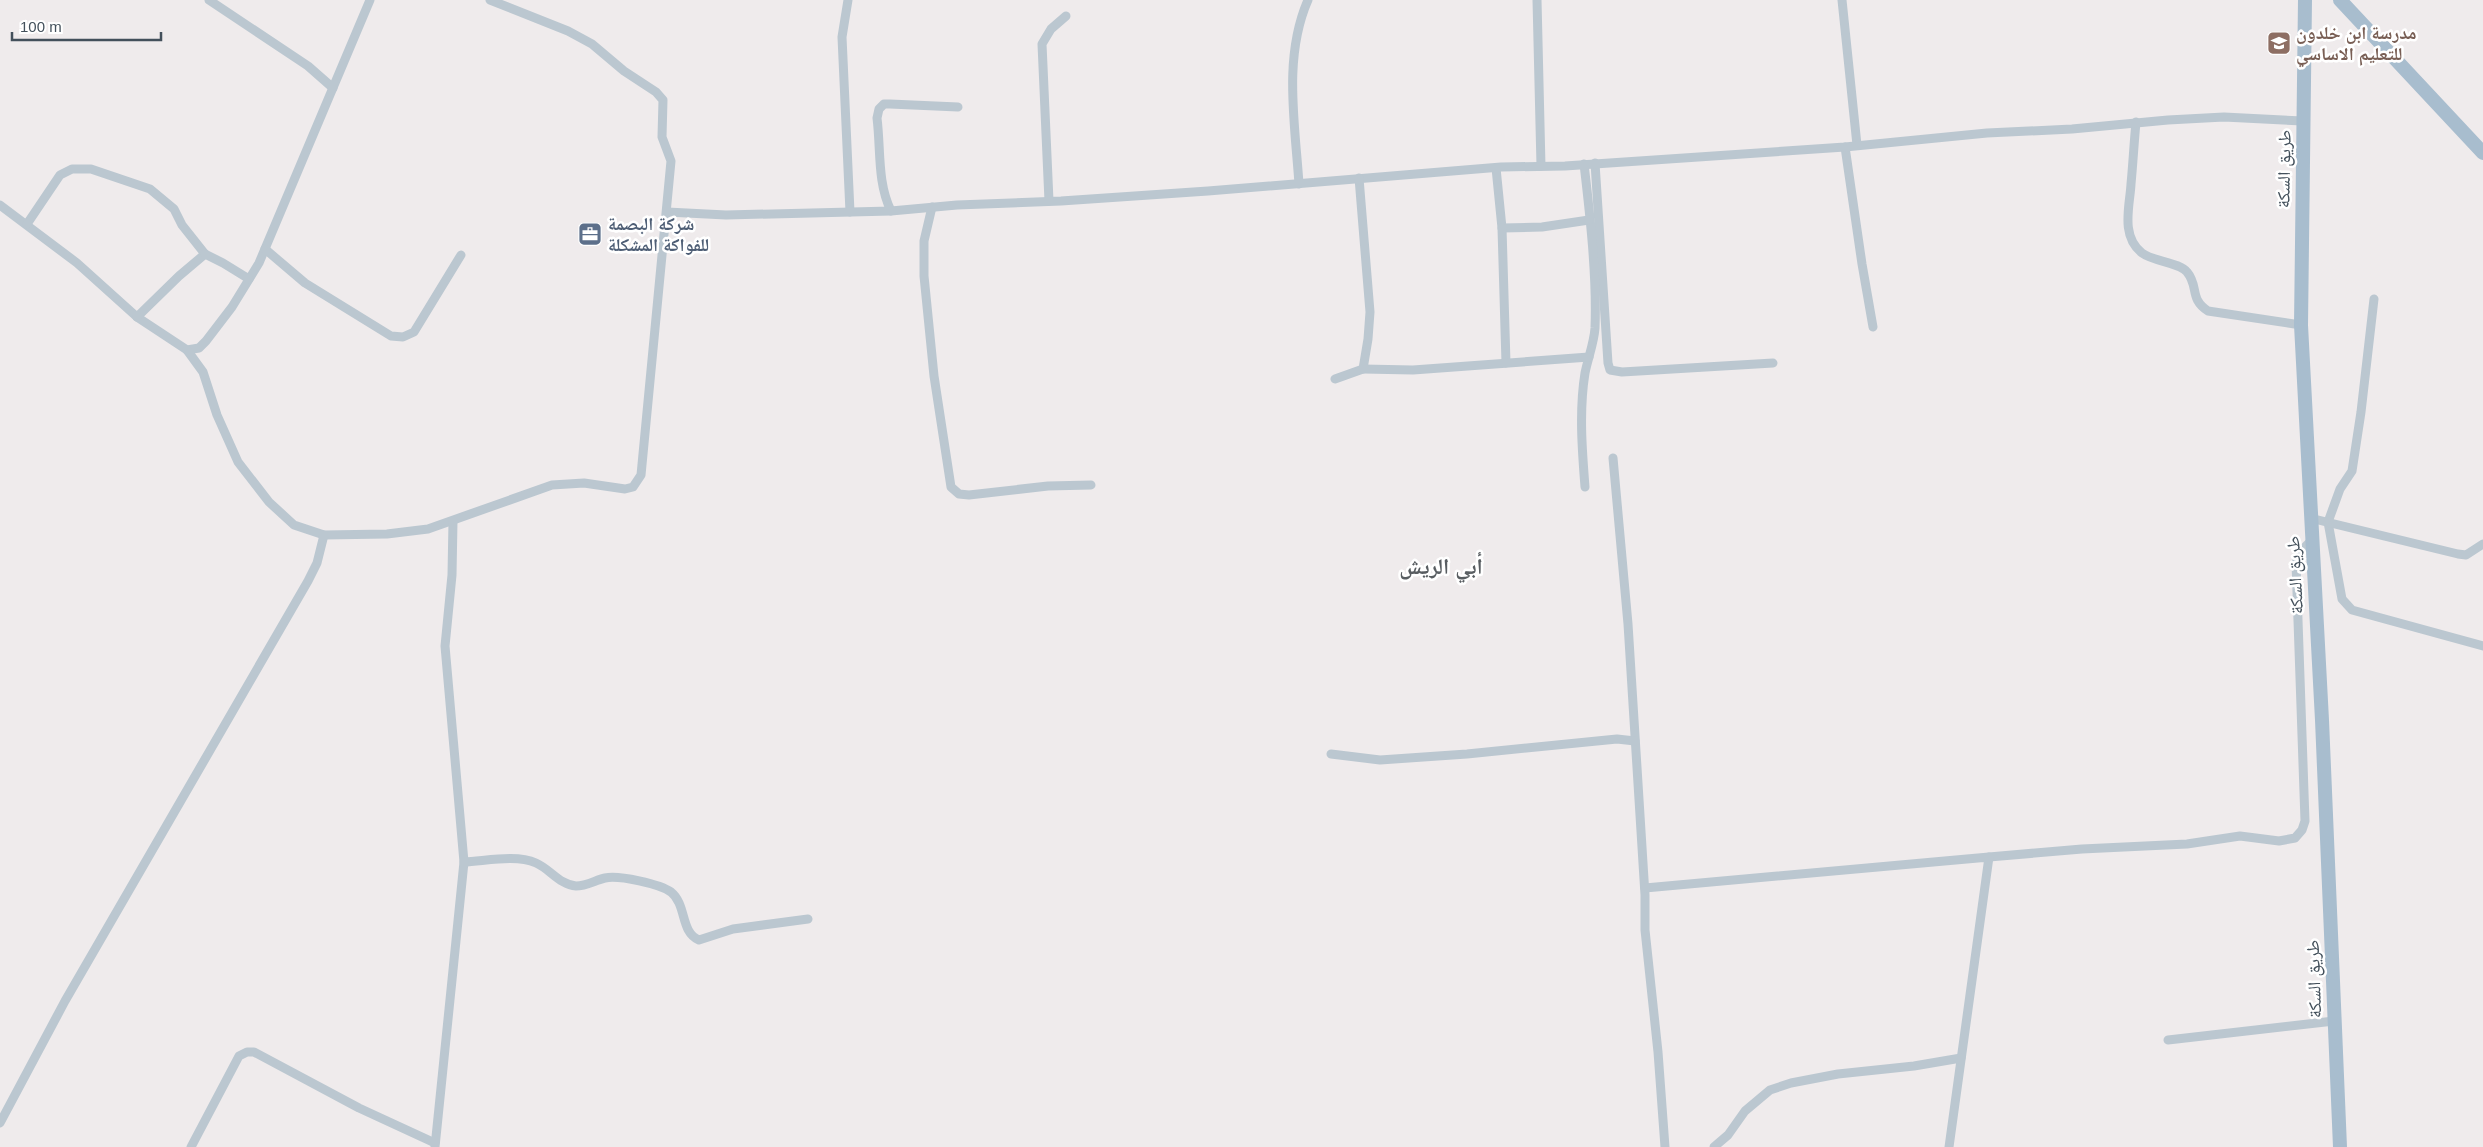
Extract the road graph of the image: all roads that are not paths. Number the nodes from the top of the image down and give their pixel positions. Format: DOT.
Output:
graph roads {
  1 [pos="209,0"];
  2 [pos="370,0"];
  3 [pos="490,0"];
  4 [pos="848,0"];
  5 [pos="1308,0"];
  6 [pos="1537,0"];
  7 [pos="1842,0"];
  8 [pos="2305,0"];
  9 [pos="2340,0"];
  10 [pos="1066,16"];
  11 [pos="333,88"];
  12 [pos="958,107"];
  13 [pos="2303,121"];
  14 [pos="2136,122"];
  15 [pos="1857,146"];
  16 [pos="1845,147"];
  17 [pos="2483,153"];
  18 [pos="1595,163"];
  19 [pos="1584,164"];
  20 [pos="1542,166"];
  21 [pos="1496,168"];
  22 [pos="1359,178"];
  23 [pos="1299,184"];
  24 [pos="1049,201"];
  25 [pos="0,205"];
  26 [pos="932,207"];
  27 [pos="891,211"];
  28 [pos="667,212"];
  29 [pos="850,212"];
  30 [pos="1589,220"];
  31 [pos="27,224"];
  32 [pos="1502,228"];
  33 [pos="265,250"];
  34 [pos="205,254"];
  35 [pos="461,255"];
  36 [pos="249,280"];
  37 [pos="2374,299"];
  38 [pos="137,317"];
  39 [pos="2301,325"];
  40 [pos="1873,328"];
  41 [pos="188,350"];
  42 [pos="1589,357"];
  43 [pos="1506,363"];
  44 [pos="1773,363"];
  45 [pos="1363,369"];
  46 [pos="1335,378"];
  47 [pos="1613,458"];
  48 [pos="1092,484"];
  49 [pos="1585,487"];
  50 [pos="2310,518"];
  51 [pos="453,521"];
  52 [pos="2328,522"];
  53 [pos="324,535"];
  54 [pos="2312,540"];
  55 [pos="2483,544"];
  56 [pos="2483,646"];
  57 [pos="1635,741"];
  58 [pos="1331,754"];
  59 [pos="1989,857"];
  60 [pos="464,862"];
  61 [pos="1645,888"];
  62 [pos="808,920"];
  63 [pos="2334,1021"];
  64 [pos="2168,1040"];
  65 [pos="1961,1058"];
  66 [pos="0,1123"];
  67 [pos="435,1145"];
  68 [pos="191,1147"];
  69 [pos="1665,1147"];
  70 [pos="1714,1147"];
  71 [pos="1949,1147"];
  72 [pos="2340,1147"];
  1 -- 11 [label="street"];
  2 -- 11 [label="street"];
  3 -- 28 [label="street"];
  4 -- 29 [label="street"];
  5 -- 23 [label="street"];
  6 -- 20 [label="street"];
  7 -- 15 [label="street"];
  8 -- 13 [label="main road, طريق السكة"];
  9 -- 17 [label="main road"];
  10 -- 24 [label="street"];
  11 -- 33 [label="street"];
  12 -- 27 [label="street"];
  13 -- 14 [label="street"];
  13 -- 39 [label="main road, طريق السكة"];
  14 -- 15 [label="street"];
  14 -- 39 [label="street"];
  15 -- 16 [label="street"];
  16 -- 18 [label="street"];
  16 -- 40 [label="street"];
  18 -- 19 [label="street"];
  18 -- 44 [label="street"];
  19 -- 20 [label="street"];
  19 -- 30 [label="street"];
  20 -- 21 [label="street"];
  21 -- 22 [label="street"];
  21 -- 32 [label="street"];
  22 -- 23 [label="street"];
  22 -- 45 [label="street"];
  23 -- 24 [label="street"];
  24 -- 26 [label="street"];
  25 -- 31 [label="street"];
  26 -- 27 [label="street"];
  26 -- 48 [label="street"];
  27 -- 29 [label="street"];
  28 -- 29 [label="street"];
  28 -- 51 [label="street"];
  30 -- 32 [label="street"];
  30 -- 42 [label="street"];
  31 -- 34 [label="street"];
  31 -- 38 [label="street"];
  32 -- 43 [label="street"];
  33 -- 35 [label="street"];
  33 -- 36 [label="street"];
  34 -- 36 [label="street"];
  34 -- 38 [label="street"];
  36 -- 41 [label="street"];
  37 -- 52 [label="street"];
  38 -- 41 [label="street"];
  39 -- 50 [label="main road, طريق السكة"];
  41 -- 53 [label="street"];
  42 -- 43 [label="street"];
  42 -- 49 [label="street"];
  43 -- 45 [label="street"];
  45 -- 46 [label="street"];
  47 -- 57 [label="street"];
  50 -- 52 [label="street"];
  50 -- 54 [label="main road, طريق السكة"];
  51 -- 53 [label="street"];
  51 -- 60 [label="street"];
  52 -- 55 [label="street"];
  52 -- 56 [label="street"];
  53 -- 66 [label="street"];
  54 -- 59 [label="street"];
  54 -- 63 [label="main road, طريق السكة"];
  57 -- 58 [label="street"];
  57 -- 61 [label="street"];
  59 -- 61 [label="street"];
  59 -- 65 [label="street"];
  60 -- 62 [label="street"];
  60 -- 67 [label="street"];
  61 -- 69 [label="street"];
  63 -- 64 [label="street"];
  63 -- 72 [label="main road, طريق السكة"];
  65 -- 70 [label="street"];
  65 -- 71 [label="street"];
  67 -- 68 [label="street"];
}
